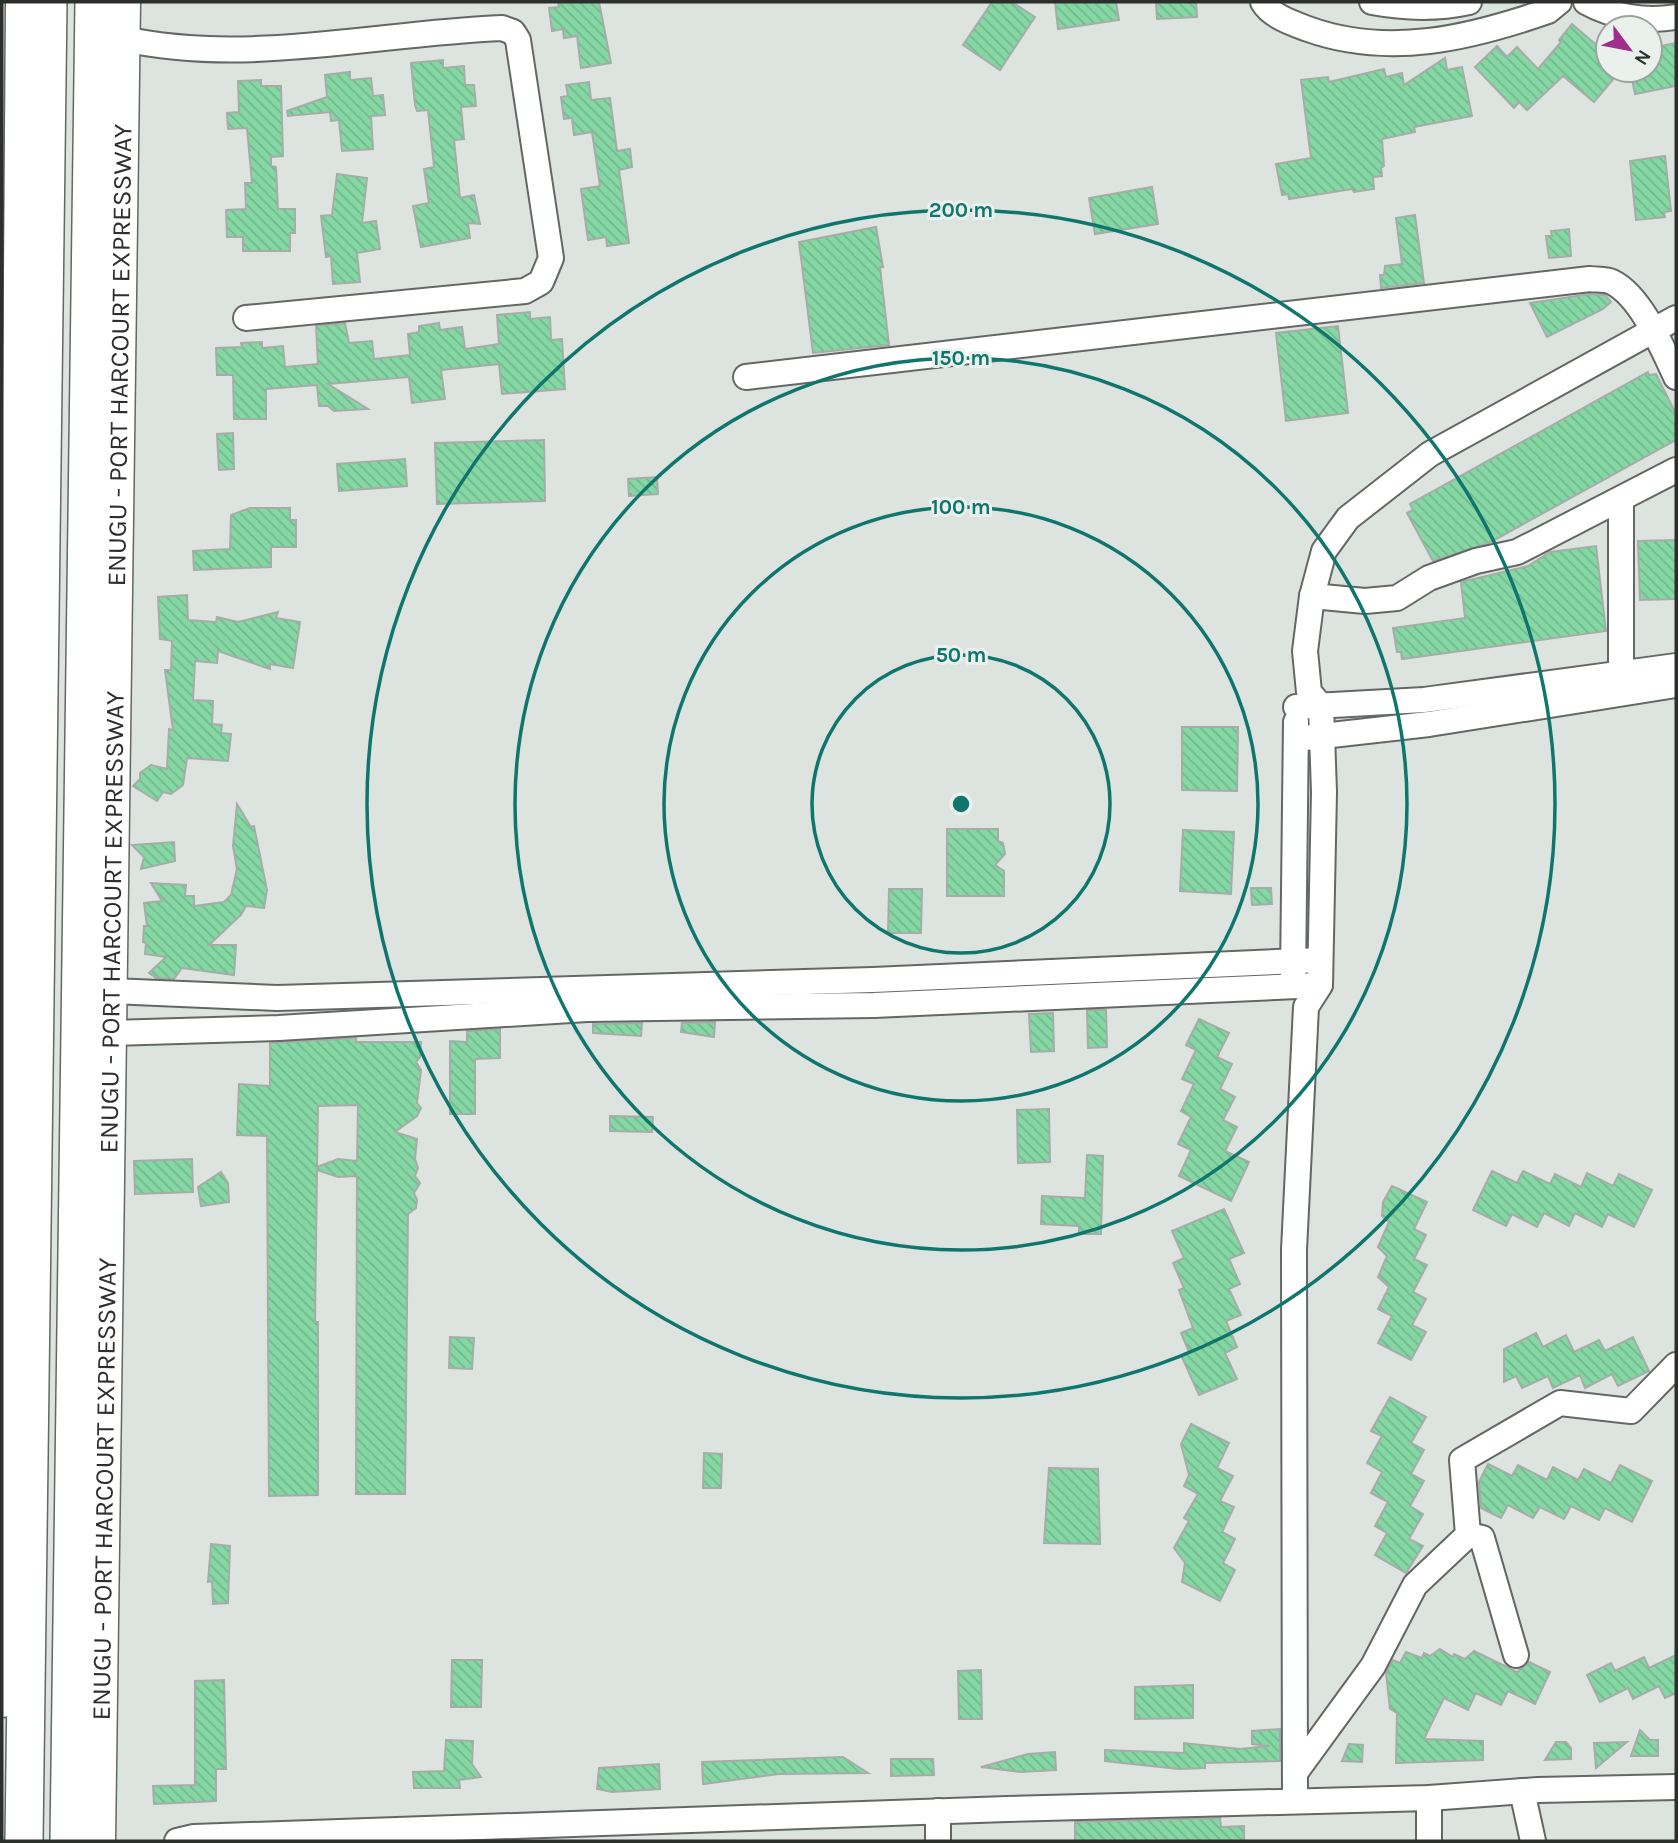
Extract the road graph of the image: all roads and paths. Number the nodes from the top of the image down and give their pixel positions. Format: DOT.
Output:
graph roads {
  1 [pos="22,2"];
  2 [pos="48,2"];
  3 [pos="94,2"];
  4 [pos="124,2"];
  5 [pos="1263,2"];
  6 [pos="1372,2"];
  7 [pos="1469,2"];
  8 [pos="1559,2"];
  9 [pos="1586,2"];
  10 [pos="1676,17"];
  11 [pos="124,38"];
  12 [pos="246,318"];
  13 [pos="1676,318"];
  14 [pos="1653,330"];
  15 [pos="746,377"];
  16 [pos="1676,377"];
  17 [pos="1676,470"];
  18 [pos="1621,501"];
  19 [pos="1312,596"];
  20 [pos="1676,666"];
  21 [pos="1621,673"];
  22 [pos="1676,685"];
  23 [pos="1309,702"];
  24 [pos="1323,737"];
  25 [pos="1296,739"];
  26 [pos="1320,961"];
  27 [pos="1293,962"];
  28 [pos="111,991"];
  29 [pos="1299,997"];
  30 [pos="111,1033"];
  31 [pos="7,1035"];
  32 [pos="1676,1365"];
  33 [pos="3,1533"];
  34 [pos="1468,1535"];
  35 [pos="1516,1655"];
  36 [pos="2,1701"];
  37 [pos="1295,1773"];
  38 [pos="1676,1787"];
  39 [pos="1522,1791"];
  40 [pos="1429,1798"];
  41 [pos="1295,1800"];
  42 [pos="938,1811"];
  43 [pos="24,1841"];
  44 [pos="69,1841"];
  45 [pos="99,1841"];
  46 [pos="177,1841"];
  47 [pos="938,1841"];
  48 [pos="1429,1841"];
  49 [pos="1533,1841"];
  1 -- 31 [label="main road"];
  2 -- 43 [label="highway"];
  3 -- 44 [label="highway, ENUGU - PORT HARCOURT EXPRESSWAY"];
  4 -- 11 [label="main road, ENUGU - PORT HARCOURT EXPRESSWAY"];
  5 -- 8 [label="street"];
  6 -- 7 [label="street"];
  9 -- 10 [label="street"];
  11 -- 12 [label="street"];
  11 -- 28 [label="main road, ENUGU - PORT HARCOURT EXPRESSWAY"];
  13 -- 14 [label="street"];
  14 -- 15 [label="street"];
  14 -- 16 [label="street"];
  14 -- 19 [label="street"];
  17 -- 18 [label="street"];
  18 -- 19 [label="street"];
  18 -- 21 [label="street"];
  19 -- 23 [label="street"];
  20 -- 21 [label="street"];
  21 -- 23 [label="street"];
  22 -- 24 [label="street"];
  23 -- 24 [label="street"];
  23 -- 25 [label="street"];
  24 -- 25 [label="street"];
  24 -- 26 [label="street"];
  25 -- 27 [label="street"];
  26 -- 27 [label="street"];
  26 -- 29 [label="street"];
  27 -- 28 [label="street"];
  27 -- 29 [label="street"];
  28 -- 30 [label="main road, ENUGU - PORT HARCOURT EXPRESSWAY"];
  29 -- 30 [label="street"];
  29 -- 37 [label="street"];
  30 -- 45 [label="main road, ENUGU - PORT HARCOURT EXPRESSWAY"];
  31 -- 33 [label="main road"];
  32 -- 34 [label="street"];
  33 -- 36 [label="main road"];
  34 -- 35 [label="street"];
  34 -- 37 [label="street"];
  37 -- 41 [label="street"];
  38 -- 39 [label="street"];
  39 -- 40 [label="street"];
  39 -- 49 [label="street"];
  40 -- 41 [label="street"];
  40 -- 48 [label="street"];
  41 -- 42 [label="street"];
  42 -- 46 [label="street"];
  42 -- 47 [label="street"];
}
